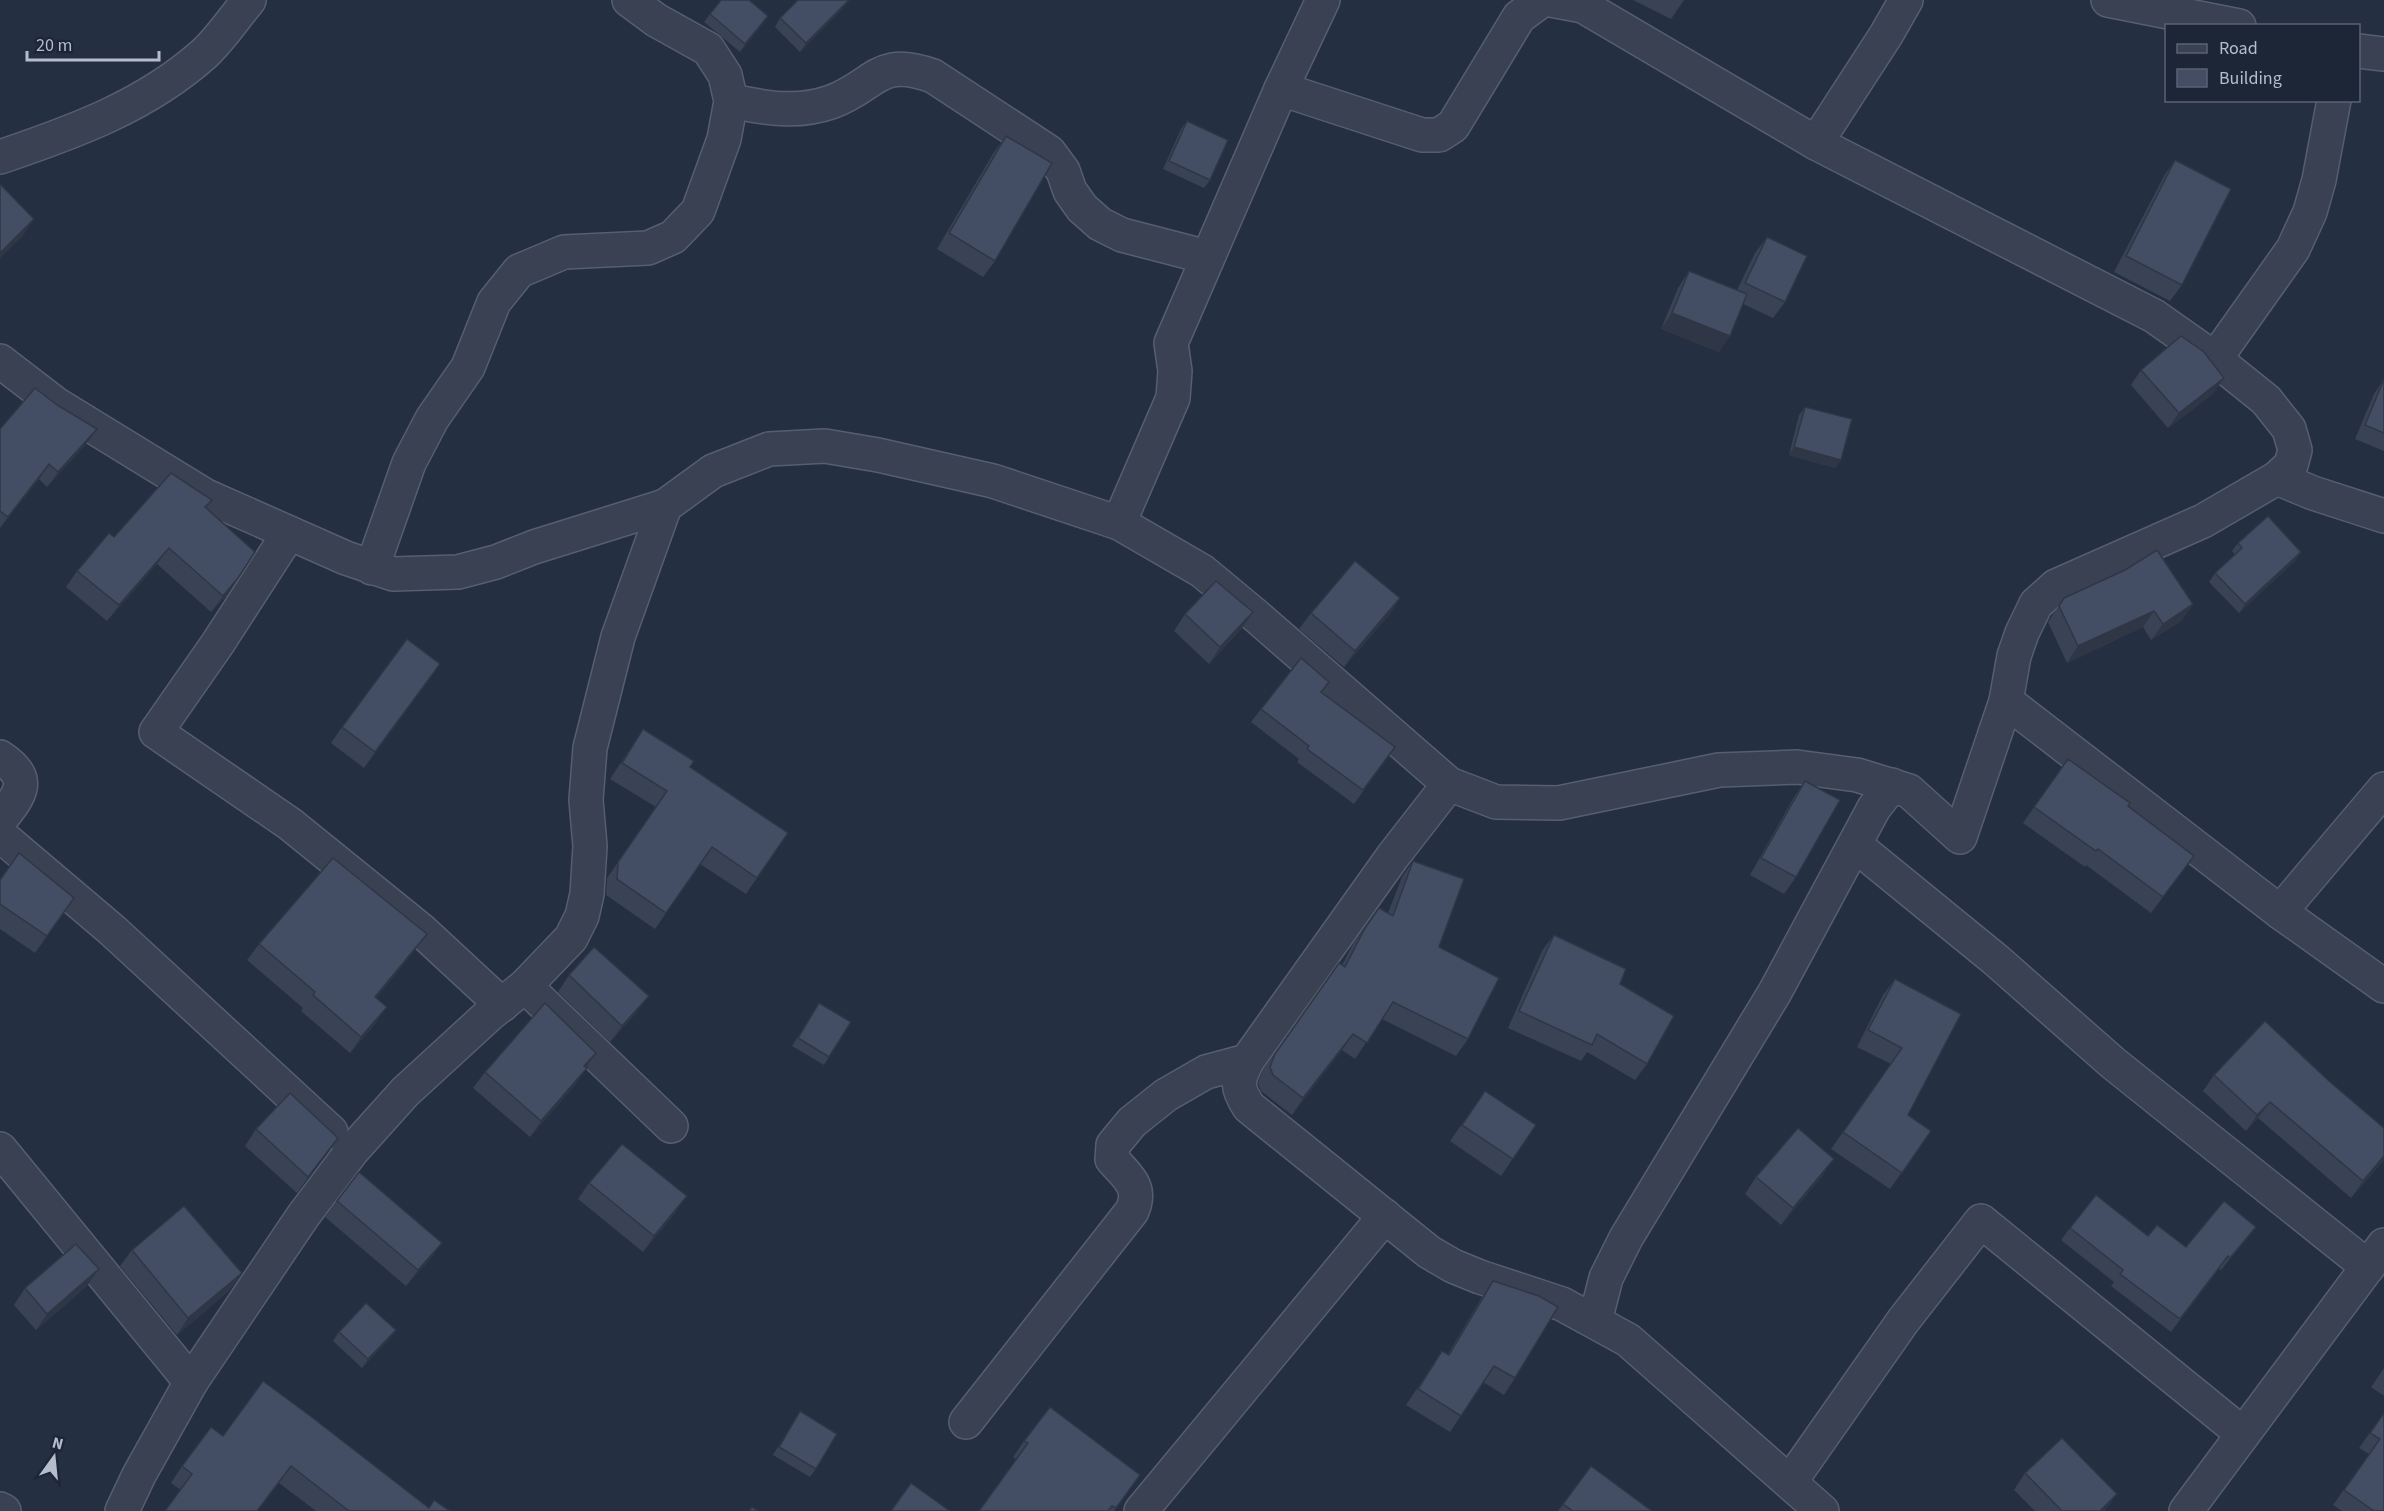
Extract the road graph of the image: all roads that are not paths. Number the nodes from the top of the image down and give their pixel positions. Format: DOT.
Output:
graph roads {
  1 [pos="249,0"];
  2 [pos="629,0"];
  3 [pos="1323,0"];
  4 [pos="1542,0"];
  5 [pos="1551,0"];
  6 [pos="1906,0"];
  7 [pos="2108,0"];
  8 [pos="2229,24"];
  9 [pos="2360,51"];
  10 [pos="2384,54"];
  11 [pos="1281,89"];
  12 [pos="731,101"];
  13 [pos="2334,102"];
  14 [pos="1816,143"];
  15 [pos="0,157"];
  16 [pos="1208,257"];
  17 [pos="2215,359"];
  18 [pos="0,361"];
  19 [pos="2277,478"];
  20 [pos="664,506"];
  21 [pos="2384,516"];
  22 [pos="1119,523"];
  23 [pos="289,533"];
  24 [pos="372,568"];
  25 [pos="2006,701"];
  26 [pos="0,757"];
  27 [pos="1449,784"];
  28 [pos="1892,785"];
  29 [pos="2384,789"];
  30 [pos="0,820"];
  31 [pos="0,835"];
  32 [pos="1855,845"];
  33 [pos="2280,912"];
  34 [pos="2384,986"];
  35 [pos="513,995"];
  36 [pos="1247,1061"];
  37 [pos="670,1126"];
  38 [pos="352,1152"];
  39 [pos="4,1162"];
  40 [pos="1384,1216"];
  41 [pos="2376,1256"];
  42 [pos="1595,1321"];
  43 [pos="191,1382"];
  44 [pos="966,1422"];
  45 [pos="2243,1434"];
  46 [pos="1790,1482"];
  47 [pos="0,1509"];
  48 [pos="4,1511"];
  49 [pos="122,1511"];
  50 [pos="1141,1511"];
  51 [pos="1822,1511"];
  52 [pos="2186,1511"];
  1 -- 15 [label="street"];
  2 -- 12 [label="street"];
  3 -- 11 [label="street"];
  4 -- 11 [label="street"];
  5 -- 14 [label="street"];
  6 -- 14 [label="street"];
  7 -- 8 [label="street"];
  9 -- 10 [label="street"];
  11 -- 16 [label="street"];
  12 -- 16 [label="street"];
  12 -- 24 [label="street"];
  13 -- 17 [label="street"];
  14 -- 17 [label="street"];
  16 -- 22 [label="street"];
  17 -- 19 [label="street"];
  18 -- 23 [label="street"];
  19 -- 21 [label="street"];
  19 -- 25 [label="street"];
  20 -- 22 [label="street"];
  20 -- 24 [label="street"];
  20 -- 35 [label="street"];
  22 -- 27 [label="street"];
  23 -- 24 [label="street"];
  23 -- 35 [label="street"];
  25 -- 28 [label="street"];
  25 -- 33 [label="street"];
  26 -- 30 [label="street"];
  27 -- 28 [label="street"];
  27 -- 36 [label="street"];
  28 -- 32 [label="street"];
  29 -- 33 [label="street"];
  31 -- 38 [label="street"];
  32 -- 41 [label="street"];
  32 -- 42 [label="street"];
  33 -- 34 [label="street"];
  35 -- 37 [label="street"];
  35 -- 38 [label="street"];
  36 -- 40 [label="street"];
  36 -- 44 [label="street"];
  38 -- 43 [label="street"];
  39 -- 43 [label="street"];
  40 -- 42 [label="street"];
  40 -- 50 [label="street"];
  41 -- 45 [label="street"];
  42 -- 46 [label="street"];
  43 -- 49 [label="street"];
  45 -- 46 [label="street"];
  45 -- 52 [label="street"];
  46 -- 51 [label="street"];
  47 -- 48 [label="street"];
}
